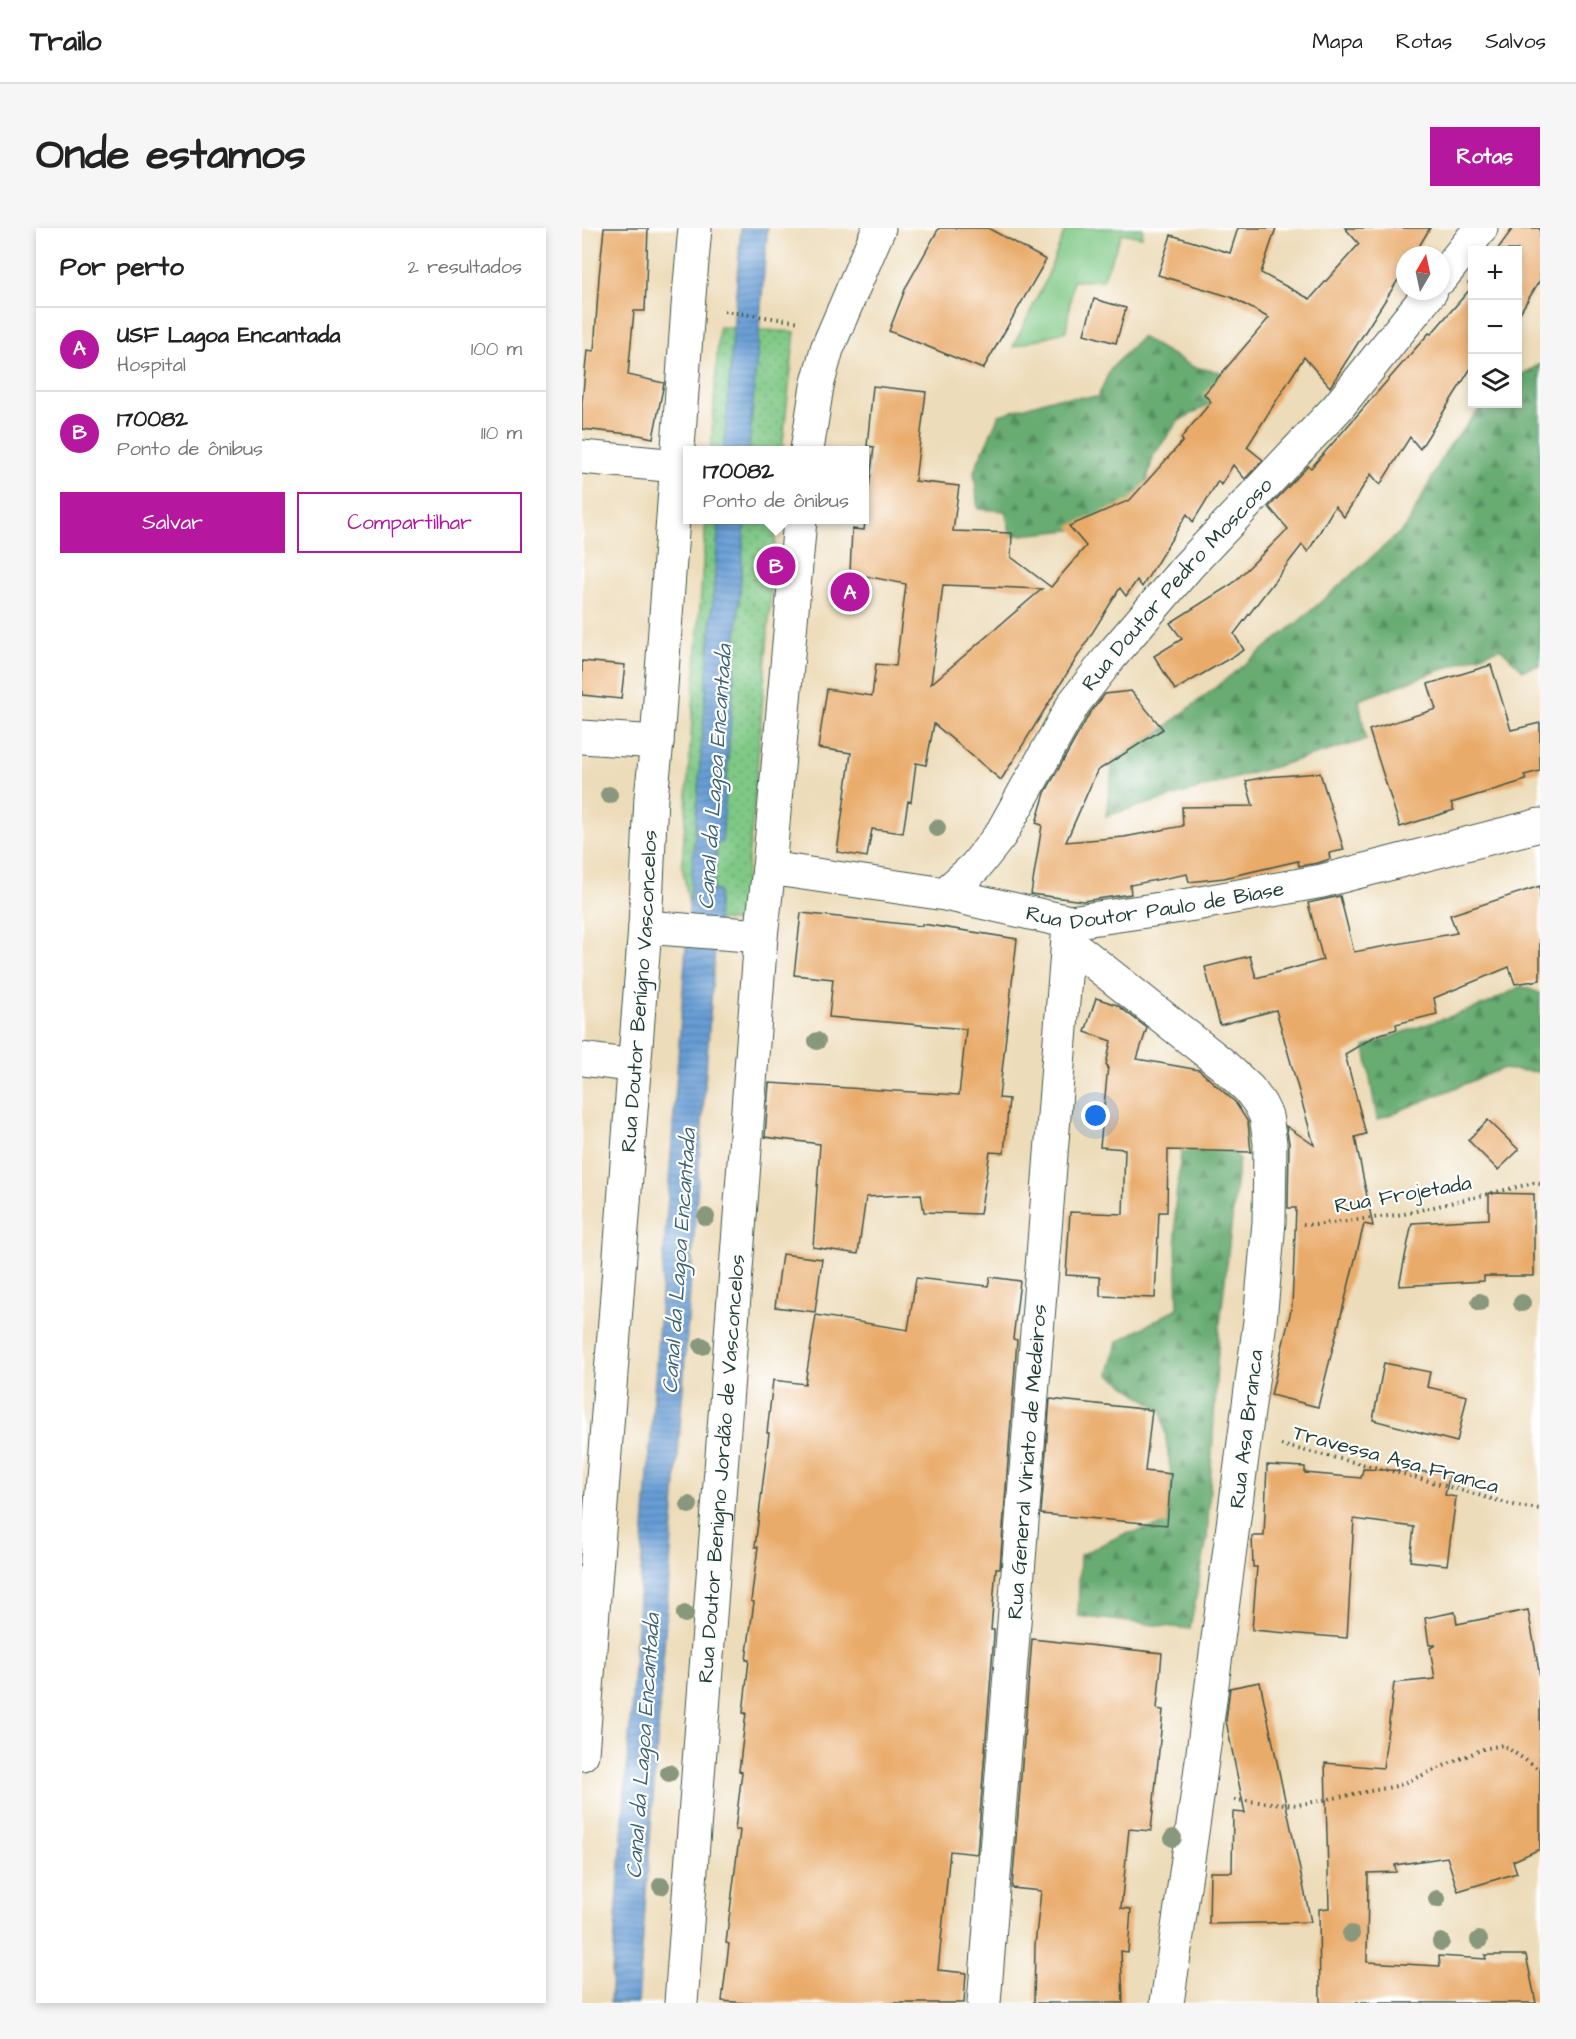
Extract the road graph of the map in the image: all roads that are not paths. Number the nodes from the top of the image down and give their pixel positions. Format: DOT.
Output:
graph roads {
  1 [pos="695,228"];
  2 [pos="879,228"];
  3 [pos="1481,228"];
  4 [pos="1450,267"];
  5 [pos="1424,300"];
  6 [pos="808,446"];
  7 [pos="582,457"];
  8 [pos="677,466"];
  9 [pos="800,524"];
  10 [pos="582,737"];
  11 [pos="657,742"];
  12 [pos="1540,825"];
  13 [pos="768,868"];
  14 [pos="945,894"];
  15 [pos="652,927"];
  16 [pos="1069,932"];
  17 [pos="751,935"];
  18 [pos="582,1059"];
  19 [pos="635,1066"];
  20 [pos="582,1754"];
  21 [pos="681,2003"];
  22 [pos="984,2003"];
  23 [pos="1167,2003"];
  1 -- 8 [label="main road, Rua Doutor Benígno Vasconcelos"];
  2 -- 6 [label="main road"];
  3 -- 4 [label="main road"];
  5 -- 14 [label="main road, Rua Doutor Pedro Moscoso"];
  7 -- 8 [label="main road"];
  8 -- 11 [label="main road, Rua Doutor Benígno Vasconcelos"];
  9 -- 13 [label="main road, Rua Doutor Benigno Jordão de Vasconcelos"];
  10 -- 11 [label="main road"];
  11 -- 15 [label="main road, Rua Doutor Benígno Vasconcelos"];
  12 -- 16 [label="main road, Rua Doutor Paulo de Biase"];
  13 -- 14 [label="main road, Rua Doutor Paulo de Biase"];
  13 -- 17 [label="main road, Rua Doutor Benigno Jordão de Vasconcelos"];
  14 -- 16 [label="main road, Rua Doutor Paulo de Biase"];
  15 -- 17 [label="main road"];
  15 -- 19 [label="main road, Rua Doutor Benígno Vasconcelos"];
  16 -- 22 [label="main road, Rua General Viriato de Medeiros"];
  16 -- 23 [label="main road, Rua Asa Branca"];
  17 -- 21 [label="main road, Rua Doutor Benigno Jordão de Vasconcelos"];
  18 -- 19 [label="main road"];
  19 -- 20 [label="main road, Rua Doutor Benígno Vasconcelos"];
}
